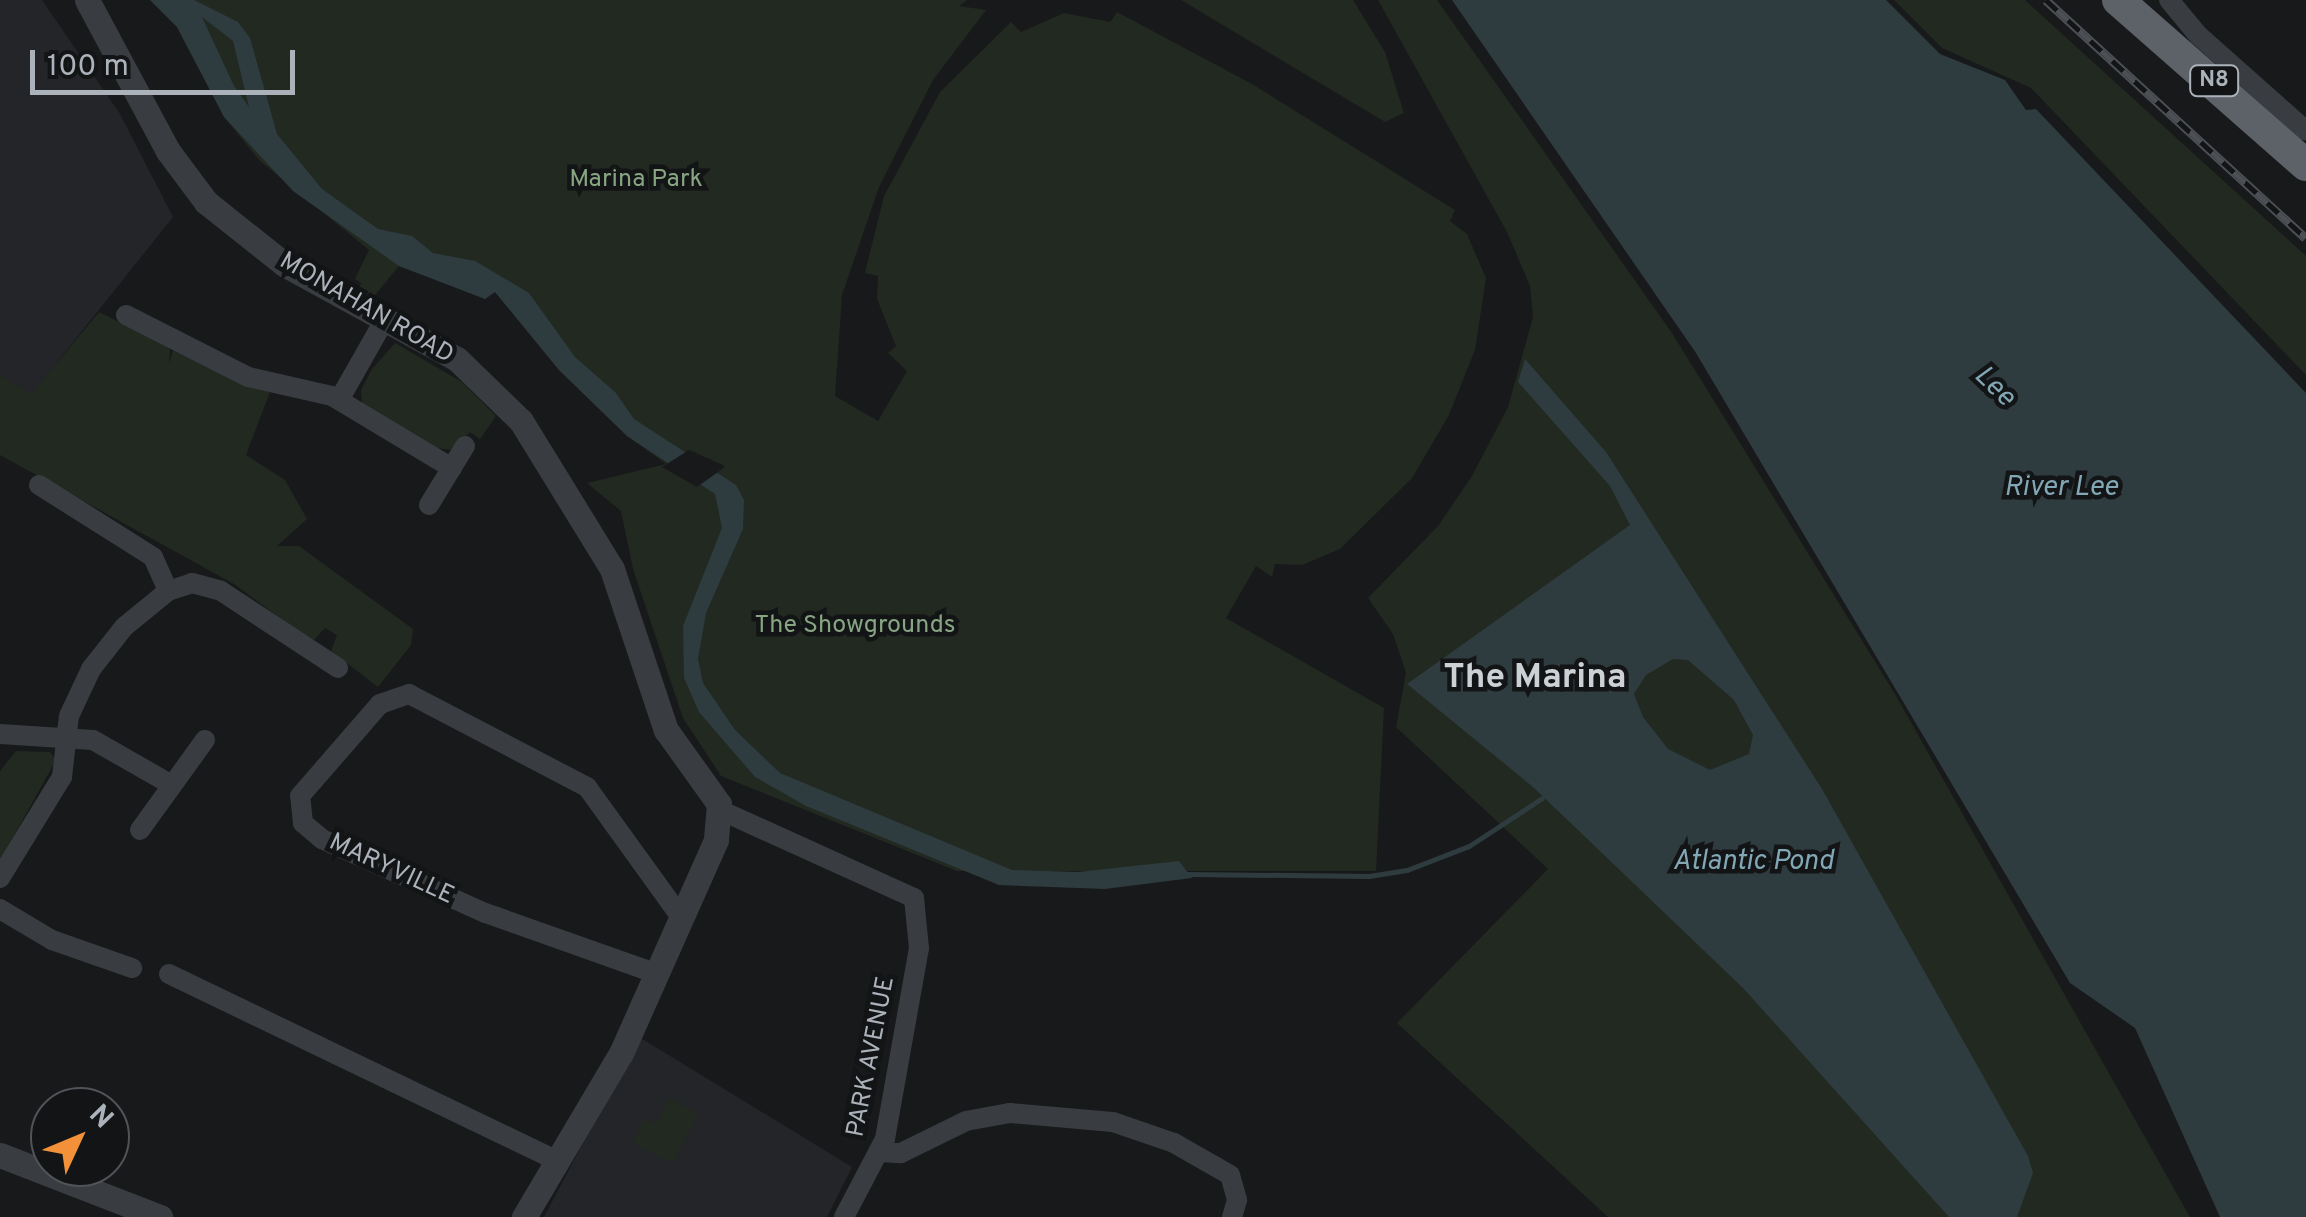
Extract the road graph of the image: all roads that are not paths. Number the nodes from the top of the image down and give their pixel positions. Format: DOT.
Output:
graph roads {
  1 [pos="87,0"];
  2 [pos="2118,0"];
  3 [pos="2169,0"];
  4 [pos="2306,130"];
  5 [pos="2306,165"];
  6 [pos="126,314"];
  7 [pos="385,319"];
  8 [pos="339,400"];
  9 [pos="466,446"];
  10 [pos="452,468"];
  11 [pos="39,486"];
  12 [pos="429,505"];
  13 [pos="168,591"];
  14 [pos="329,636"];
  15 [pos="317,656"];
  16 [pos="338,668"];
  17 [pos="0,734"];
  18 [pos="68,734"];
  19 [pos="205,740"];
  20 [pos="172,785"];
  21 [pos="720,810"];
  22 [pos="140,830"];
  23 [pos="0,878"];
  24 [pos="0,908"];
  25 [pos="678,913"];
  26 [pos="132,968"];
  27 [pos="652,972"];
  28 [pos="169,974"];
  29 [pos="879,1152"];
  30 [pos="0,1155"];
  31 [pos="558,1161"];
  32 [pos="160,1217"];
  33 [pos="524,1217"];
  34 [pos="844,1217"];
  35 [pos="1232,1217"];
  1 -- 7 [label="street, MONAHAN ROAD"];
  2 -- 5 [label="highway, N8"];
  3 -- 4 [label="street"];
  6 -- 8 [label="street"];
  7 -- 8 [label="street"];
  7 -- 21 [label="street, MONAHAN ROAD"];
  8 -- 10 [label="street"];
  9 -- 10 [label="street"];
  10 -- 12 [label="street"];
  11 -- 13 [label="street"];
  13 -- 15 [label="street"];
  13 -- 18 [label="street"];
  14 -- 15 [label="street"];
  15 -- 16 [label="street"];
  17 -- 18 [label="street"];
  18 -- 20 [label="street"];
  18 -- 23 [label="street"];
  19 -- 20 [label="street"];
  20 -- 22 [label="street"];
  21 -- 25 [label="street"];
  21 -- 29 [label="street, PARK AVENUE"];
  24 -- 26 [label="street"];
  25 -- 27 [label="street"];
  25 -- 27 [label="street, MARYVILLE"];
  27 -- 31 [label="street"];
  28 -- 31 [label="street"];
  29 -- 34 [label="street, PARK AVENUE"];
  29 -- 35 [label="street"];
  30 -- 32 [label="street"];
  31 -- 33 [label="street"];
}
